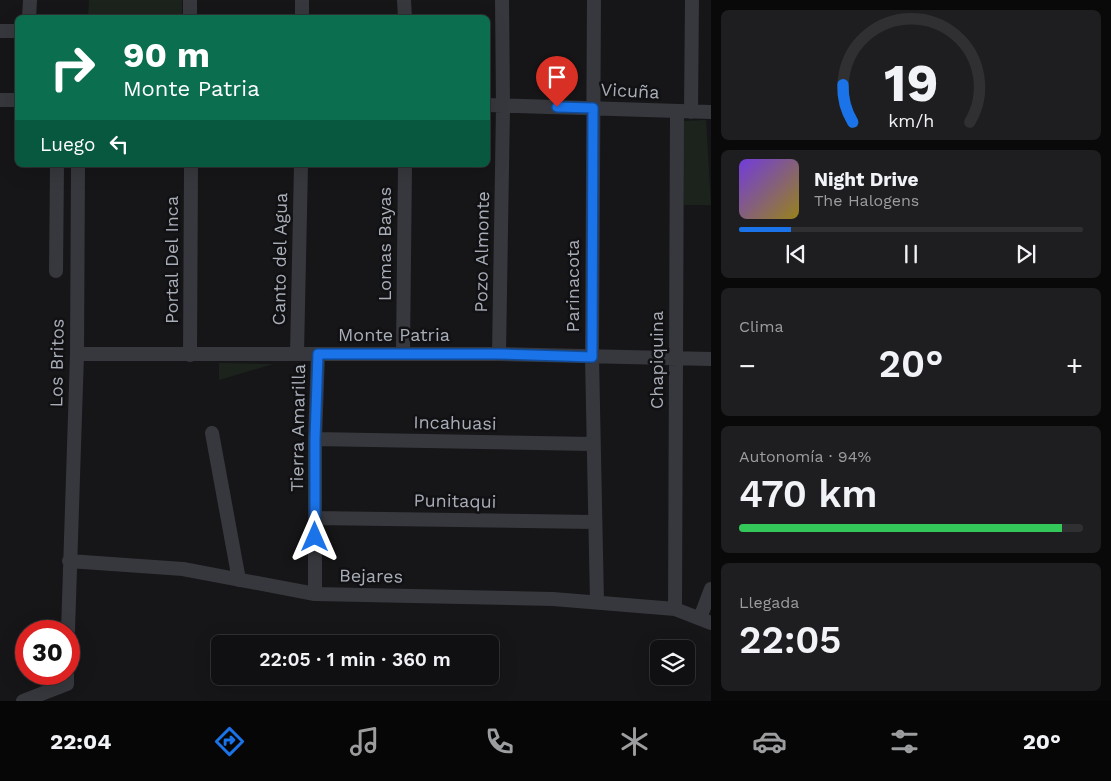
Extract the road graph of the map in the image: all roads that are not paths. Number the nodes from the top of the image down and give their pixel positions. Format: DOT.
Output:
graph roads {
  1 [pos="30,0"];
  2 [pos="190,0"];
  3 [pos="302,0"];
  4 [pos="404,0"];
  5 [pos="502,0"];
  6 [pos="594,0"];
  7 [pos="692,0"];
  8 [pos="29,15"];
  9 [pos="190,15"];
  10 [pos="302,15"];
  11 [pos="404,15"];
  12 [pos="0,31"];
  13 [pos="15,31"];
  14 [pos="0,100"];
  15 [pos="15,100"];
  16 [pos="490,105"];
  17 [pos="503,106"];
  18 [pos="593,108"];
  19 [pos="676,112"];
  20 [pos="691,112"];
  21 [pos="711,112"];
  22 [pos="57,167"];
  23 [pos="78,167"];
  24 [pos="191,167"];
  25 [pos="301,167"];
  26 [pos="404,167"];
  27 [pos="56,271"];
  28 [pos="403,353"];
  29 [pos="77,354"];
  30 [pos="297,354"];
  31 [pos="318,354"];
  32 [pos="499,354"];
  33 [pos="190,355"];
  34 [pos="592,357"];
  35 [pos="676,358"];
  36 [pos="711,359"];
  37 [pos="212,433"];
  38 [pos="315,439"];
  39 [pos="593,444"];
  40 [pos="315,518"];
  41 [pos="594,522"];
  42 [pos="69,561"];
  43 [pos="238,580"];
  44 [pos="711,589"];
  45 [pos="315,594"];
  46 [pos="597,602"];
  47 [pos="675,608"];
  48 [pos="68,620"];
  49 [pos="706,620"];
  50 [pos="64,685"];
  51 [pos="23,701"];
  1 -- 8 [label="street"];
  2 -- 9 [label="street"];
  3 -- 10 [label="street"];
  4 -- 11 [label="street"];
  5 -- 17 [label="street, Pozo Almonte"];
  6 -- 18 [label="street, Parinacota"];
  7 -- 20 [label="street"];
  12 -- 13 [label="street"];
  14 -- 15 [label="street"];
  16 -- 17 [label="street, Vicuña"];
  17 -- 18 [label="street, Vicuña"];
  17 -- 32 [label="street, Pozo Almonte"];
  18 -- 19 [label="street, Vicuña"];
  18 -- 34 [label="street, Parinacota"];
  19 -- 20 [label="street, Vicuña"];
  19 -- 35 [label="street, Chapiquina"];
  20 -- 21 [label="street, Vicuña"];
  22 -- 27 [label="street"];
  23 -- 29 [label="street, Los Britos"];
  24 -- 33 [label="street, Portal Del Inca"];
  25 -- 30 [label="street, Canto del Agua"];
  26 -- 28 [label="street, Lomas Bayas"];
  28 -- 31 [label="street, Monte Patria"];
  28 -- 32 [label="street, Monte Patria"];
  29 -- 33 [label="street, Monte Patria"];
  29 -- 42 [label="street, Los Britos"];
  30 -- 31 [label="street, Monte Patria"];
  30 -- 33 [label="street, Monte Patria"];
  31 -- 38 [label="street, Tierra Amarilla"];
  32 -- 34 [label="street, Monte Patria"];
  34 -- 35 [label="street, Monte Patria"];
  34 -- 39 [label="street, Parinacota"];
  35 -- 36 [label="street, Monte Patria"];
  35 -- 47 [label="street, Chapiquina"];
  37 -- 43 [label="street"];
  38 -- 39 [label="street, Incahuasi"];
  38 -- 40 [label="street, Tierra Amarilla"];
  39 -- 41 [label="street, Parinacota"];
  40 -- 41 [label="street, Punitaqui"];
  40 -- 45 [label="street, Tierra Amarilla"];
  41 -- 46 [label="street, Parinacota"];
  42 -- 43 [label="street, Bejares"];
  42 -- 48 [label="street"];
  43 -- 45 [label="street, Bejares"];
  44 -- 49 [label="street"];
  45 -- 46 [label="street, Bejares"];
  46 -- 47 [label="street, Bejares"];
  47 -- 49 [label="street, Bejares"];
  50 -- 51 [label="street"];
}
